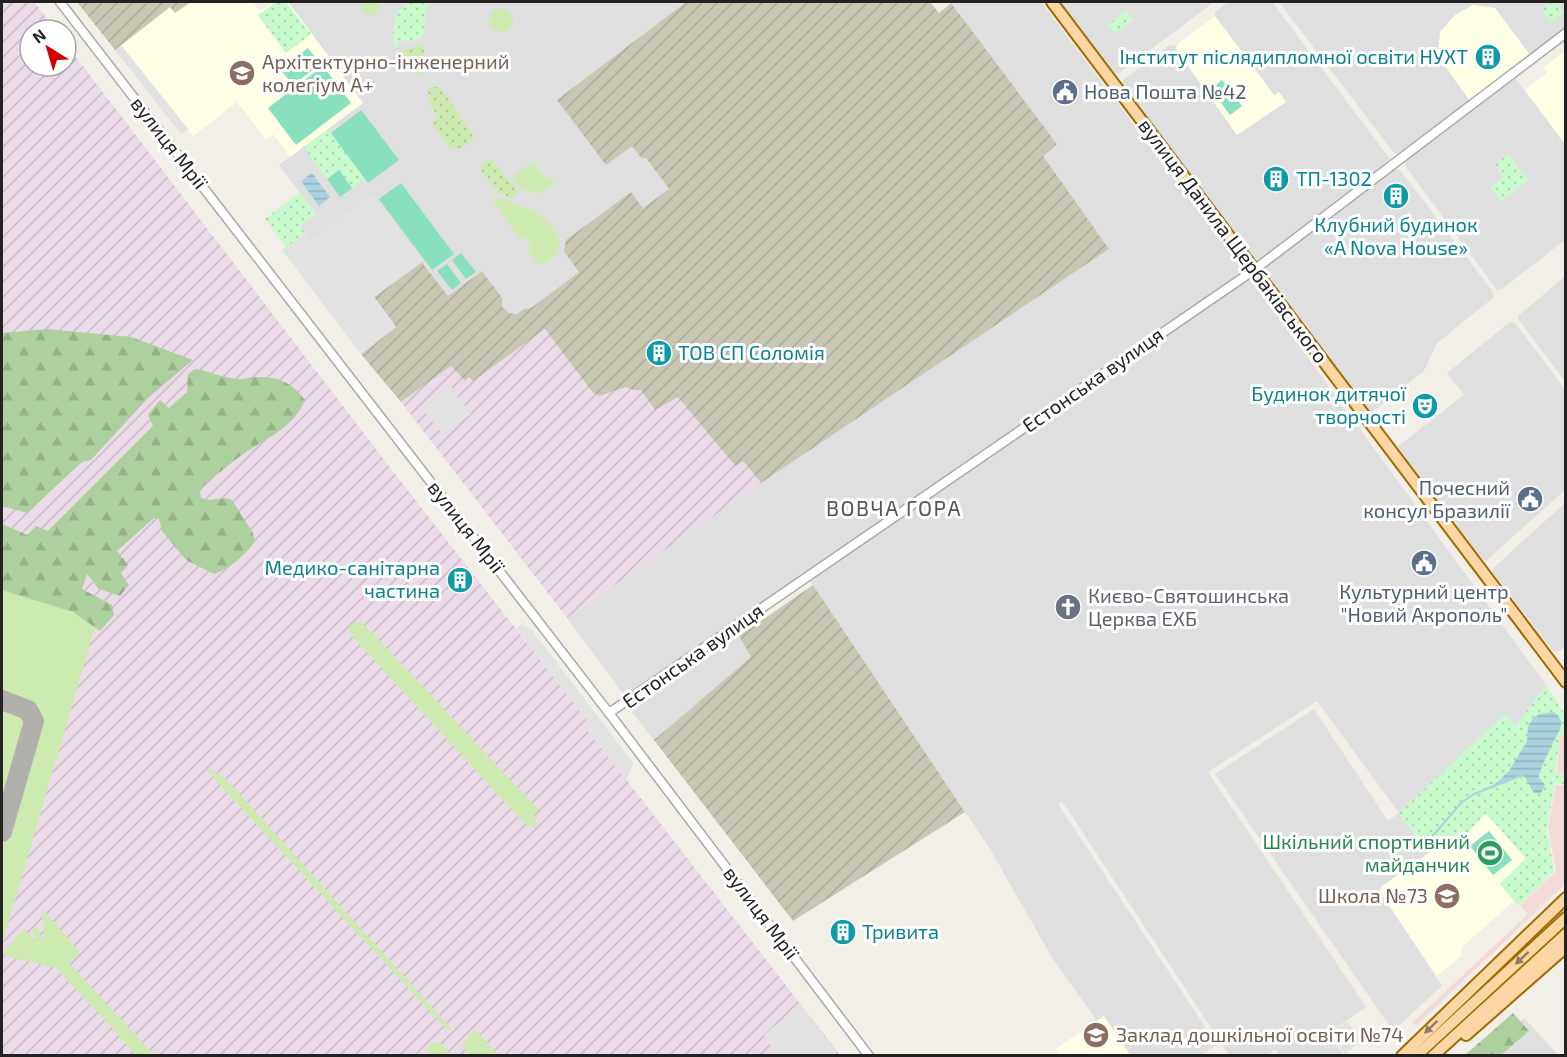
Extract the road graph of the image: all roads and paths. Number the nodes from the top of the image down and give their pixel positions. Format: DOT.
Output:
graph roads {
  1 [pos="60,2"];
  2 [pos="1052,2"];
  3 [pos="1566,33"];
  4 [pos="1254,270"];
  5 [pos="1566,682"];
  6 [pos="609,713"];
  7 [pos="1566,898"];
  8 [pos="1566,918"];
  9 [pos="1566,934"];
  10 [pos="1566,947"];
  11 [pos="1417,1055"];
  12 [pos="869,1056"];
  13 [pos="1402,1056"];
  14 [pos="1433,1056"];
  15 [pos="1443,1056"];
  1 -- 6 [label="street, вулиця Мрії"];
  2 -- 4 [label="main road, вулиця Данила Щербаківського"];
  3 -- 4 [label="street, Естонська вулиця"];
  4 -- 5 [label="main road, вулиця Данила Щербаківського"];
  4 -- 6 [label="street, Естонська вулиця"];
  6 -- 12 [label="street, вулиця Мрії"];
  7 -- 13 [label="main road, one-way"];
  8 -- 11 [label="main road, one-way"];
  9 -- 14 [label="main road"];
  10 -- 15 [label="main road"];
}
